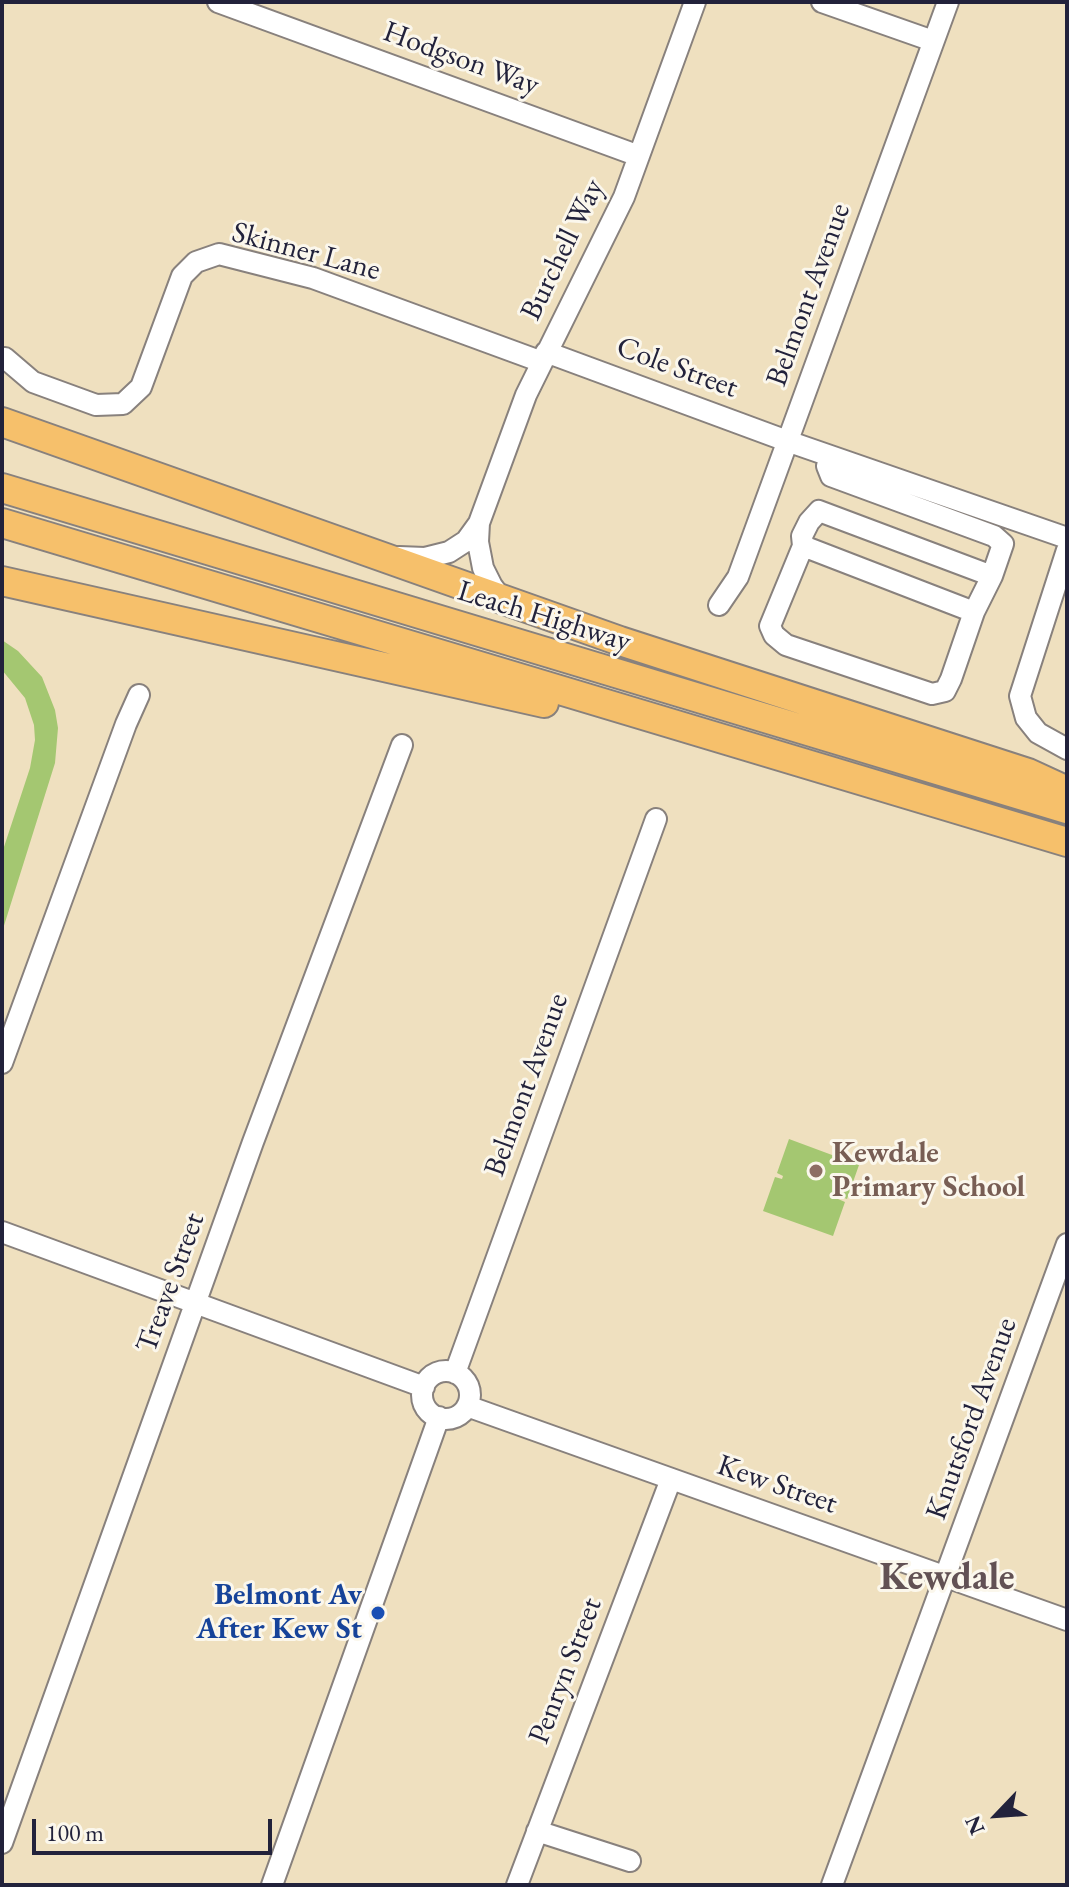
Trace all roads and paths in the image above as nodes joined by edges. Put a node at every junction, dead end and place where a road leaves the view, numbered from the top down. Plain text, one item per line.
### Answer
1 (218, 2) edge
2 (695, 2) edge
3 (822, 2) edge
4 (948, 2) edge
5 (933, 41) junction
6 (639, 156) junction
7 (544, 357) junction
8 (5, 358) dead end
9 (2, 422) edge
10 (787, 441) junction
11 (830, 466) junction
12 (2, 488) edge
13 (819, 511) junction
14 (2, 523) edge
15 (479, 523) junction
16 (1067, 538) edge
17 (803, 546) junction
18 (1067, 550) edge
19 (383, 556) junction
20 (992, 576) junction
21 (2, 581) edge
22 (501, 598) junction
23 (719, 605) dead end
24 (974, 612) junction
25 (139, 695) dead end
26 (402, 745) dead end
27 (1067, 749) edge
28 (767, 753) junction
29 (1067, 791) edge
30 (1067, 809) edge
31 (656, 819) dead end
32 (1067, 842) edge
33 (2, 1063) edge
34 (2, 1232) edge
35 (1067, 1244) edge
36 (196, 1304) junction
37 (455, 1373) junction
38 (424, 1387) junction
39 (467, 1406) junction
40 (439, 1417) junction
41 (671, 1479) junction
42 (945, 1576) junction
43 (1067, 1620) edge
44 (537, 1831) junction
45 (2, 1843) edge
46 (630, 1861) dead end
47 (272, 1885) edge
48 (517, 1885) edge
49 (832, 1885) edge

1 - 6 street, Hodgson Way
2 - 6 street, Burchell Way
3 - 5 street
4 - 5 street, Belmont Avenue
5 - 10 street, Belmont Avenue
6 - 7 street, Burchell Way
7 - 8 street, Skinner Lane
7 - 10 street, Cole Street
7 - 15 street, Burchell Way
9 - 19 highway
10 - 11 street, Cole Street
10 - 23 street, Belmont Avenue
11 - 13 street
11 - 16 street
11 - 20 street
12 - 30 highway, Leach Highway
13 - 17 street
13 - 20 street
14 - 28 highway
15 - 19 street, Burchell Way
15 - 22 street, Burchell Way
17 - 24 street
17 - 24 street
18 - 27 street
19 - 22 highway
20 - 24 street
21 - 28 highway
22 - 29 highway
25 - 33 street
26 - 36 street, Treave Street
28 - 32 highway
31 - 37 street, Belmont Avenue
34 - 36 street
35 - 42 street, Knutsford Avenue
36 - 38 street
36 - 45 street, Treave Street
37 - 38 street
37 - 39 street
38 - 40 street
39 - 40 street
39 - 41 street, Kew Street
40 - 47 street
41 - 42 street, Kew Street
41 - 44 street, Penryn Street
42 - 43 street, Kew Street
42 - 49 street, Knutsford Avenue
44 - 46 street
44 - 48 street, Penryn Street

